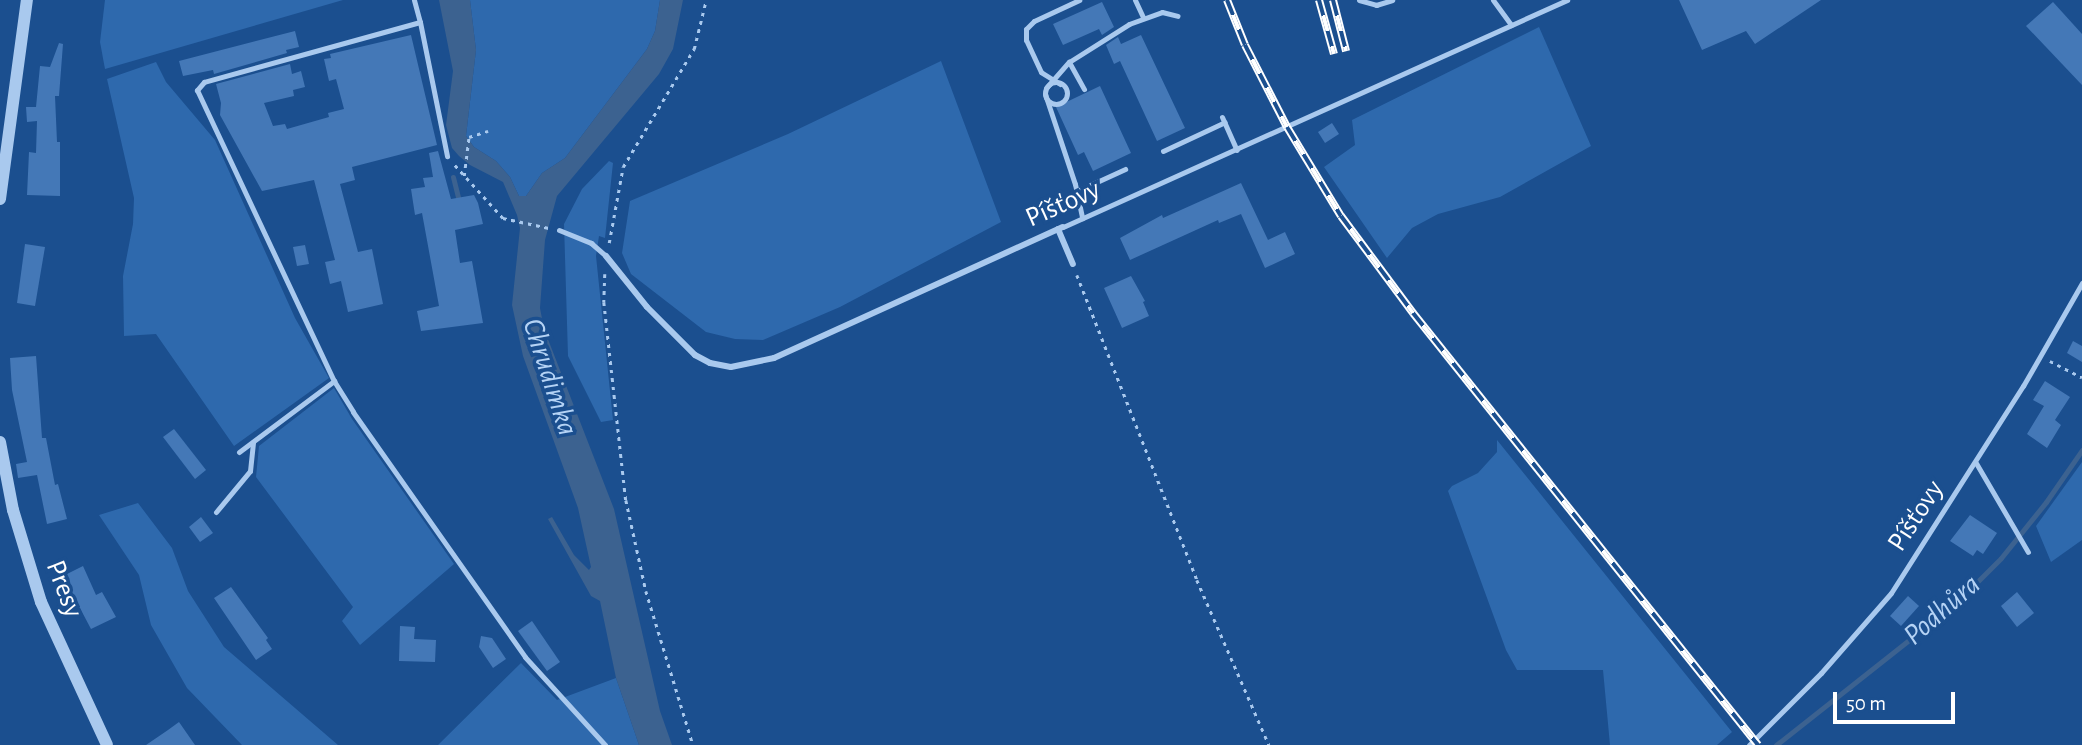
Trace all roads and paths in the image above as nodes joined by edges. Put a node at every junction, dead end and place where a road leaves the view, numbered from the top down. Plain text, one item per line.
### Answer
1 (27, 0) edge
2 (414, 0) edge
3 (706, 0) edge
4 (1079, 0) edge
5 (1135, 0) edge
6 (1359, 0) edge
7 (1392, 0) edge
8 (1493, 0) edge
9 (1567, 0) edge
10 (1178, 16) dead end
11 (1143, 18) junction
12 (420, 23) junction
13 (1511, 26) junction
14 (1069, 62) junction
15 (1052, 80) junction
16 (1060, 83) junction
17 (1084, 89) dead end
18 (1046, 91) junction
19 (488, 131) dead end
20 (1237, 150) junction
21 (1163, 151) dead end
22 (447, 156) joint
23 (1125, 169) dead end
24 (464, 176) junction
25 (1077, 191) junction
26 (0, 199) edge
27 (1082, 218) junction
28 (1060, 228) junction
29 (559, 230) joint
30 (606, 256) junction
31 (1073, 264) joint
32 (2082, 283) edge
33 (2041, 356) junction
34 (2082, 377) edge
35 (334, 381) junction
36 (0, 442) edge
37 (253, 442) junction
38 (239, 452) dead end
39 (1976, 463) junction
40 (216, 512) dead end
41 (2028, 552) dead end
42 (107, 745) edge
43 (605, 745) edge
44 (693, 745) edge
45 (1269, 745) edge
46 (1749, 745) edge

1 - 26 street
2 - 12 lane
3 - 30 path
4 - 15 lane
5 - 11 lane
6 - 7 lane
8 - 13 lane
9 - 13 lane, Píšťovy
10 - 11 lane
11 - 14 lane
12 - 22 lane
12 - 35 lane
13 - 20 lane, Píšťovy
14 - 15 lane
14 - 17 lane
15 - 16 lane
15 - 18 lane
16 - 18 lane
16 - 18 lane
18 - 25 lane
19 - 24 path
20 - 21 lane
20 - 27 lane, Píšťovy
22 - 24 path
23 - 25 lane
24 - 29 path
25 - 27 lane
27 - 28 lane, Píšťovy
28 - 30 street, Píšťovy
28 - 31 street
29 - 30 lane
30 - 44 path
31 - 45 path
32 - 33 lane, Píšťovy
33 - 34 path
33 - 39 lane, Píšťovy
35 - 37 lane
35 - 43 lane
36 - 42 street, Presy
37 - 38 lane
37 - 40 lane
39 - 41 lane
39 - 46 lane, Píšťovy

